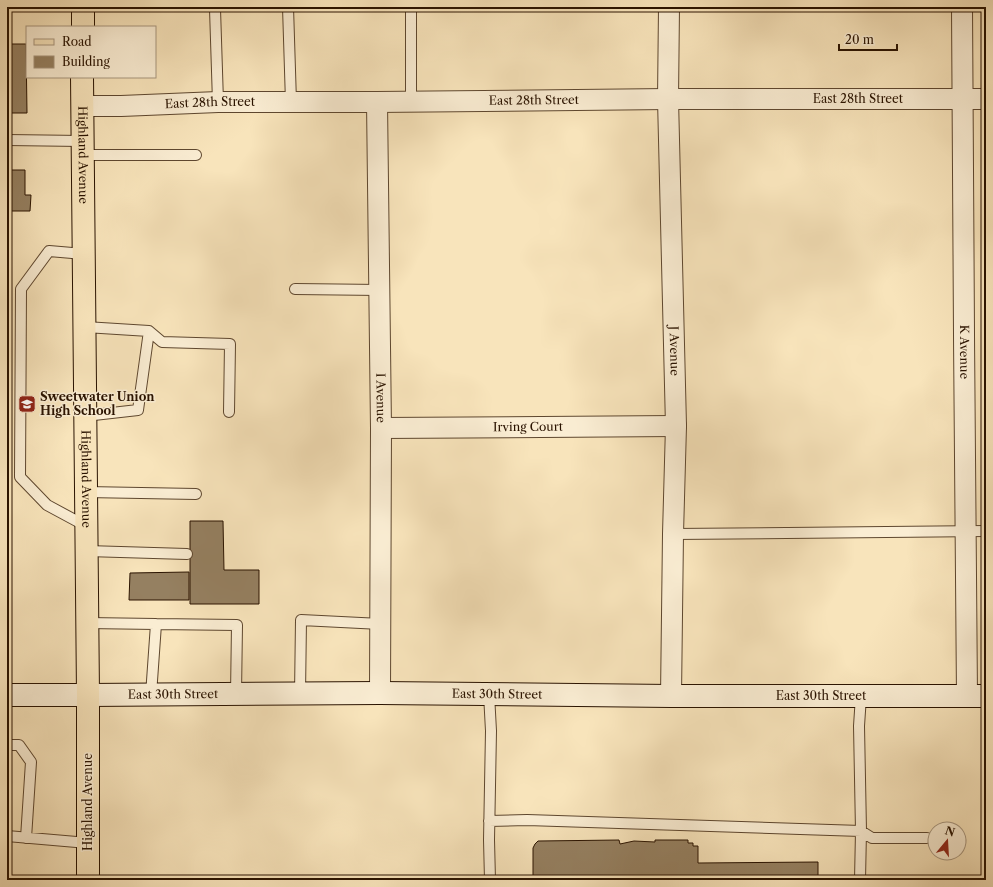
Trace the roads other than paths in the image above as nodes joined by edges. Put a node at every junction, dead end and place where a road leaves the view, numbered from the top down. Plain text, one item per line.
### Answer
1 (83, 7) edge
2 (288, 7) edge
3 (411, 7) edge
4 (669, 7) edge
5 (962, 7) edge
6 (215, 9) dead end
7 (83, 26) edge
8 (82, 78) edge
9 (986, 98) edge
10 (668, 99) junction
11 (962, 99) junction
12 (411, 101) junction
13 (218, 102) junction
14 (291, 102) junction
15 (377, 102) junction
16 (82, 106) junction
17 (7, 140) edge
18 (83, 148) junction
19 (196, 155) dead end
20 (84, 254) junction
21 (295, 289) dead end
22 (380, 290) junction
23 (85, 327) junction
24 (149, 331) junction
25 (229, 412) dead end
26 (85, 416) junction
27 (676, 426) junction
28 (381, 428) junction
29 (86, 492) junction
30 (196, 494) dead end
31 (86, 526) junction
32 (976, 531) edge
33 (673, 534) junction
34 (87, 550) junction
35 (187, 554) dead end
36 (88, 624) junction
37 (156, 624) junction
38 (381, 624) junction
39 (380, 693) junction
40 (236, 694) junction
41 (300, 694) junction
42 (488, 694) junction
43 (7, 695) edge
44 (88, 695) junction
45 (151, 695) junction
46 (671, 696) junction
47 (861, 696) junction
48 (977, 696) edge
49 (7, 745) edge
50 (490, 821) junction
51 (861, 830) junction
52 (7, 836) edge
53 (26, 838) junction
54 (927, 838) dead end
55 (88, 843) junction
56 (88, 880) edge
57 (490, 880) edge
58 (860, 880) edge

1 - 7 main road
2 - 14 lane
3 - 12 lane
4 - 10 street, J Avenue
5 - 11 street, K Avenue
6 - 13 lane
8 - 16 main road, Highland Avenue
9 - 11 street, East 28th Street
10 - 11 street, East 28th Street
10 - 12 street, East 28th Street
10 - 27 street, J Avenue
11 - 32 street, K Avenue
12 - 15 street, East 28th Street
13 - 14 street, East 28th Street
13 - 16 street, East 28th Street
14 - 15 street, East 28th Street
15 - 22 street, I Avenue
16 - 18 main road, Highland Avenue
17 - 18 lane
18 - 19 lane
18 - 20 main road, Highland Avenue
20 - 23 main road, Highland Avenue
20 - 31 lane
21 - 22 lane
22 - 28 street, I Avenue
23 - 24 lane
23 - 26 main road, Highland Avenue
24 - 25 lane
24 - 26 lane
26 - 29 main road, Highland Avenue
27 - 28 street, Irving Court
27 - 33 street, J Avenue
28 - 38 street, I Avenue
29 - 30 lane
29 - 31 main road, Highland Avenue
31 - 34 main road, Highland Avenue
32 - 33 lane
32 - 48 street, K Avenue
33 - 46 street, J Avenue
34 - 35 lane
34 - 36 main road, Highland Avenue
36 - 37 lane
36 - 44 main road, Highland Avenue
37 - 40 lane
37 - 45 lane
38 - 39 street, I Avenue
38 - 41 lane
39 - 41 main road, East 30th Street
39 - 42 main road, East 30th Street
40 - 41 main road, East 30th Street
40 - 45 main road, East 30th Street
42 - 46 main road, East 30th Street
42 - 50 lane
43 - 44 main road, East 30th Street
44 - 45 main road, East 30th Street
44 - 55 main road, Highland Avenue
46 - 47 main road, East 30th Street
47 - 48 main road, East 30th Street
47 - 51 lane
49 - 53 lane
50 - 51 lane
50 - 57 lane
51 - 54 lane
51 - 58 lane
52 - 53 lane
53 - 55 lane
55 - 56 main road, Highland Avenue

